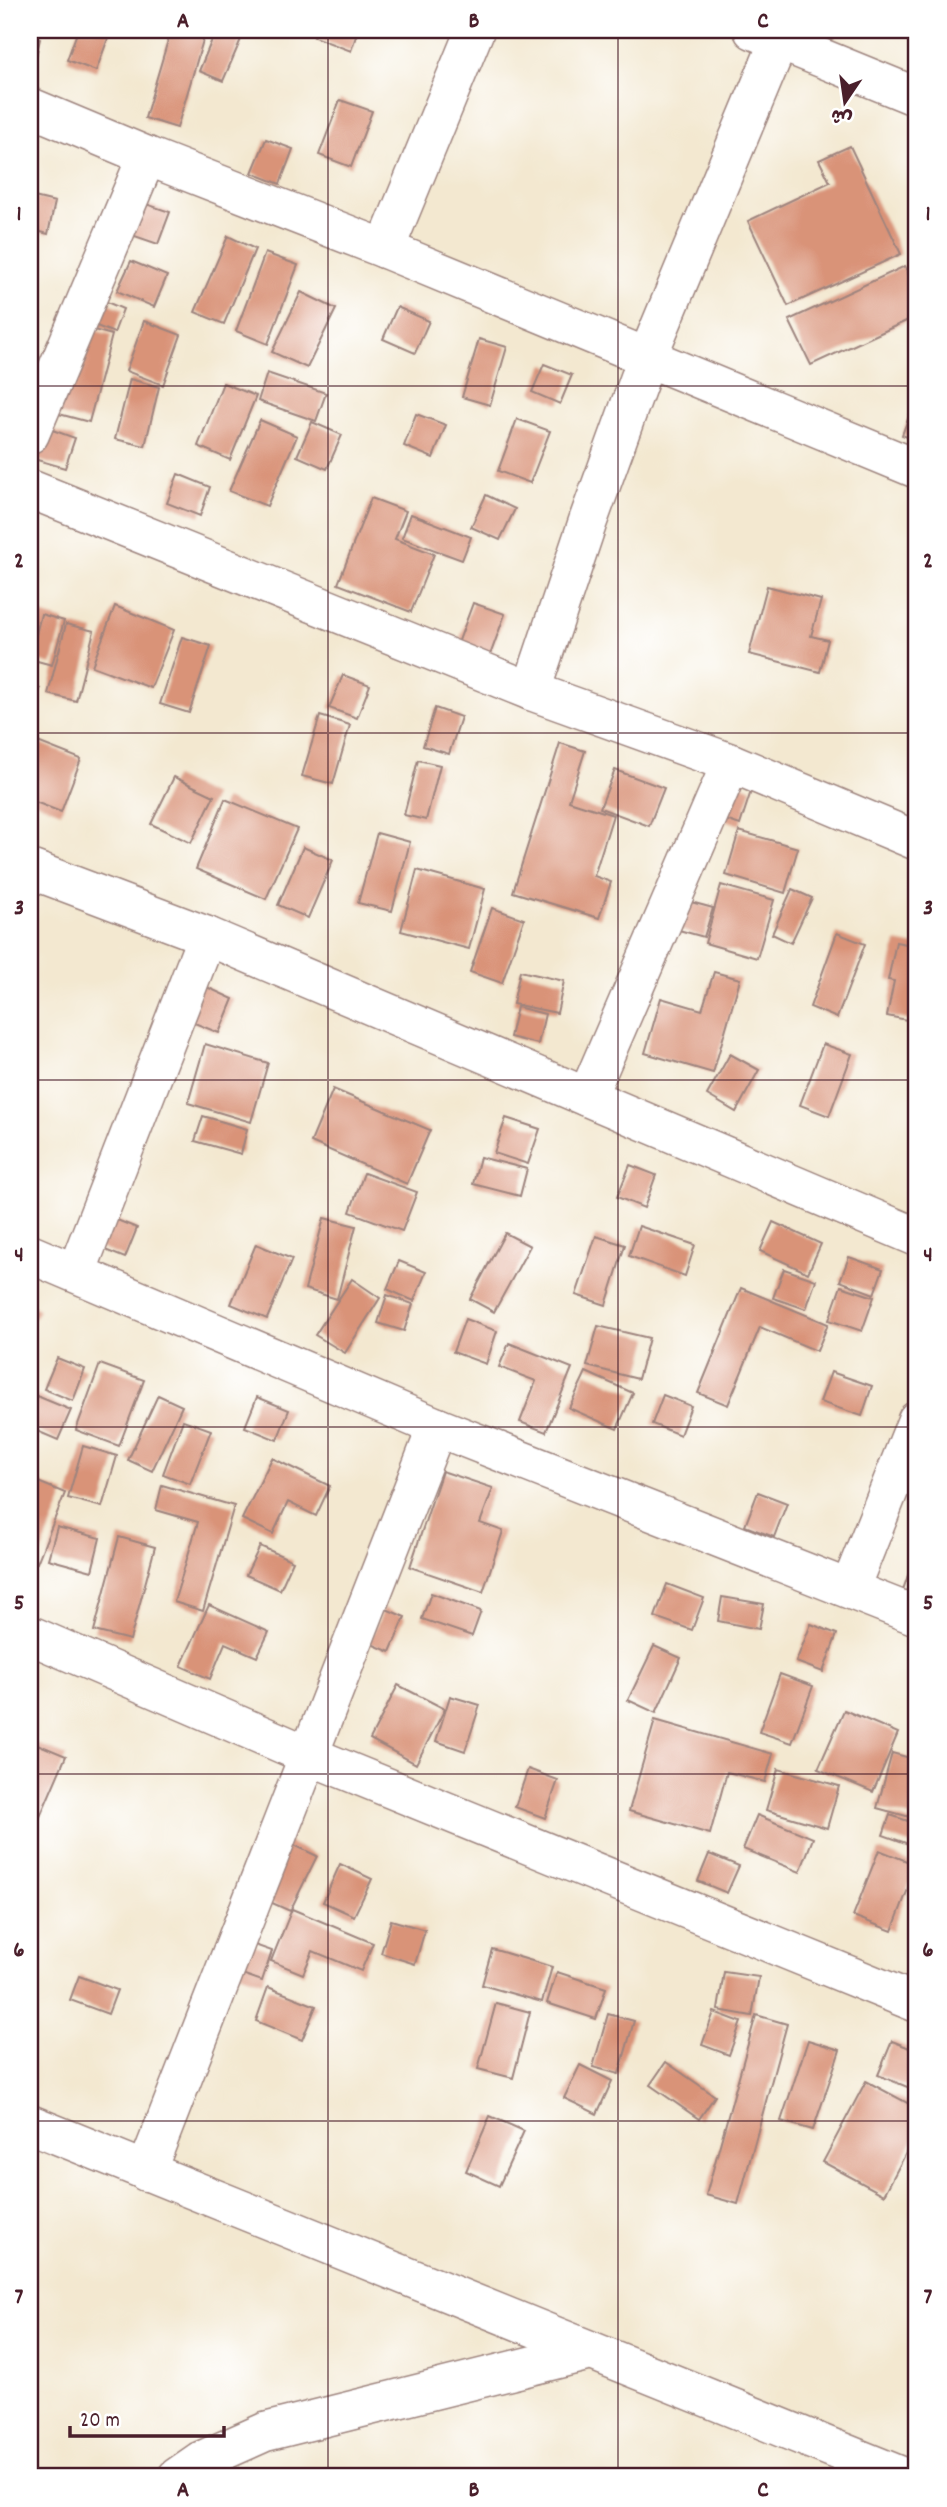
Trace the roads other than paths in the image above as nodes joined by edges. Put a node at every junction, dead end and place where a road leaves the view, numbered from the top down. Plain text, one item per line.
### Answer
1 (475, 30) edge
2 (766, 35) edge
3 (917, 97) edge
4 (30, 107) edge
5 (147, 156) junction
6 (385, 249) junction
7 (647, 358) junction
8 (30, 434) edge
9 (917, 469) edge
10 (30, 489) edge
11 (531, 691) junction
12 (731, 763) junction
13 (917, 841) edge
14 (30, 869) edge
15 (207, 936) junction
16 (587, 1097) junction
17 (917, 1237) edge
18 (30, 1254) edge
19 (76, 1273) junction
20 (917, 1420) edge
21 (437, 1427) junction
22 (850, 1588) junction
23 (917, 1616) edge
24 (30, 1635) edge
25 (308, 1755) junction
26 (917, 2003) edge
27 (30, 2124) edge
28 (146, 2172) junction
29 (590, 2351) junction
30 (177, 2477) edge
31 (904, 2477) edge

1 - 6 street
2 - 3 street
2 - 7 street
4 - 5 street
5 - 6 street
5 - 8 street
6 - 7 street
7 - 9 street
7 - 11 street
10 - 11 street
11 - 12 street
12 - 13 street
12 - 16 street
14 - 15 street
15 - 16 street
15 - 19 street
16 - 17 street
18 - 19 street
19 - 21 street
20 - 22 street
21 - 22 street
21 - 25 street
22 - 23 street
24 - 25 street
25 - 26 street
25 - 28 street
27 - 28 street
28 - 29 street
29 - 30 street
29 - 31 street

